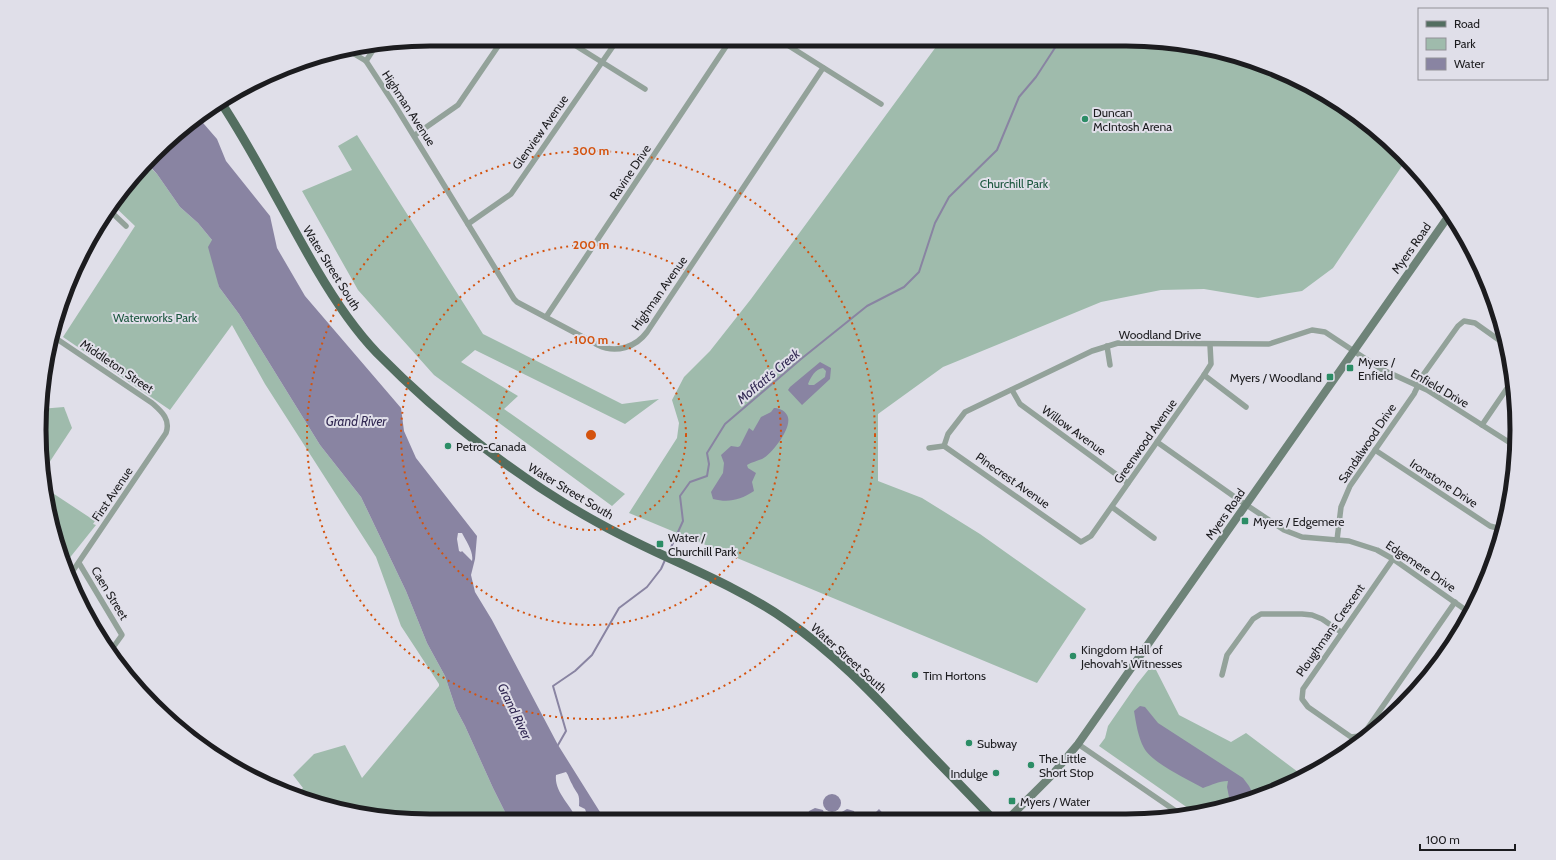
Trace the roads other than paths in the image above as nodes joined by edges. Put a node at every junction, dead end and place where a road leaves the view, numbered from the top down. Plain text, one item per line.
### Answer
1 (499, 46) edge
2 (577, 46) edge
3 (613, 46) edge
4 (726, 46) edge
5 (789, 46) edge
6 (374, 50) edge
7 (354, 53) edge
8 (366, 61) junction
9 (602, 62) junction
10 (823, 68) junction
11 (644, 89) dead end
12 (881, 104) dead end
13 (223, 107) edge
14 (415, 135) junction
15 (113, 214) edge
16 (1446, 219) edge
17 (468, 224) junction
18 (126, 226) dead end
19 (546, 317) junction
20 (57, 339) edge
21 (1499, 340) edge
22 (1210, 345) junction
23 (1107, 346) junction
24 (1353, 352) junction
25 (1110, 365) dead end
26 (1204, 375) junction
27 (1418, 385) junction
28 (1508, 387) edge
29 (1012, 390) junction
30 (1246, 407) dead end
31 (167, 421) joint
32 (1482, 425) junction
33 (1157, 442) junction
34 (1510, 442) edge
35 (944, 446) junction
36 (929, 448) dead end
37 (1375, 450) junction
38 (1128, 483) junction
39 (1246, 505) junction
40 (1112, 508) junction
41 (1497, 528) edge
42 (1154, 538) dead end
43 (1336, 540) junction
44 (1081, 542) joint
45 (1393, 559) junction
46 (79, 563) junction
47 (73, 571) edge
48 (1455, 602) junction
49 (1465, 610) edge
50 (1341, 632) junction
51 (114, 647) edge
52 (1222, 675) dead end
53 (1366, 730) edge
54 (1358, 736) edge
55 (1078, 744) junction
56 (1176, 811) edge
57 (988, 814) edge
58 (1013, 814) edge

1 - 14 street
2 - 9 street
3 - 9 street, Glenview Avenue
4 - 19 street, Ravine Drive
5 - 10 street
6 - 8 street
7 - 8 street, Highman Avenue
8 - 14 street, Highman Avenue
9 - 11 street
9 - 17 street, Glenview Avenue
10 - 12 street
10 - 19 street, Highman Avenue
13 - 57 main road, Water Street South
14 - 17 street, Highman Avenue
15 - 18 street
16 - 24 main road, Myers Road
17 - 19 street, Highman Avenue
20 - 31 street, Middleton Street
21 - 27 street, Sandalwood Drive
22 - 23 street, Woodland Drive
22 - 24 street, Woodland Drive
22 - 26 street, Greenwood Avenue
23 - 25 street
23 - 29 street, Woodland Drive
24 - 27 street, Enfield Drive
24 - 39 main road, Myers Road
26 - 30 street
26 - 33 street, Greenwood Avenue
27 - 32 street, Enfield Drive
27 - 37 street, Sandalwood Drive
28 - 32 street
29 - 35 street, Woodland Drive
29 - 38 street, Willow Avenue
31 - 46 street, First Avenue
32 - 34 street, Enfield Drive
33 - 38 street, Greenwood Avenue
33 - 39 street, Edgemere Drive
35 - 36 street
35 - 44 street, Pinecrest Avenue
37 - 41 street, Ironstone Drive
37 - 43 street, Sandalwood Drive
38 - 40 street, Greenwood Avenue
39 - 43 street, Edgemere Drive
39 - 55 main road, Myers Road
40 - 42 street
40 - 44 street, Greenwood Avenue
43 - 45 street, Edgemere Drive
45 - 48 street, Edgemere Drive
45 - 50 street, Ploughmans Crescent
46 - 47 street, First Avenue
46 - 51 street, Caen Street
48 - 49 street, Edgemere Drive
48 - 53 street, Ploughmans Crescent
50 - 52 street
50 - 54 street, Ploughmans Crescent
55 - 56 street
55 - 58 main road, Myers Road

